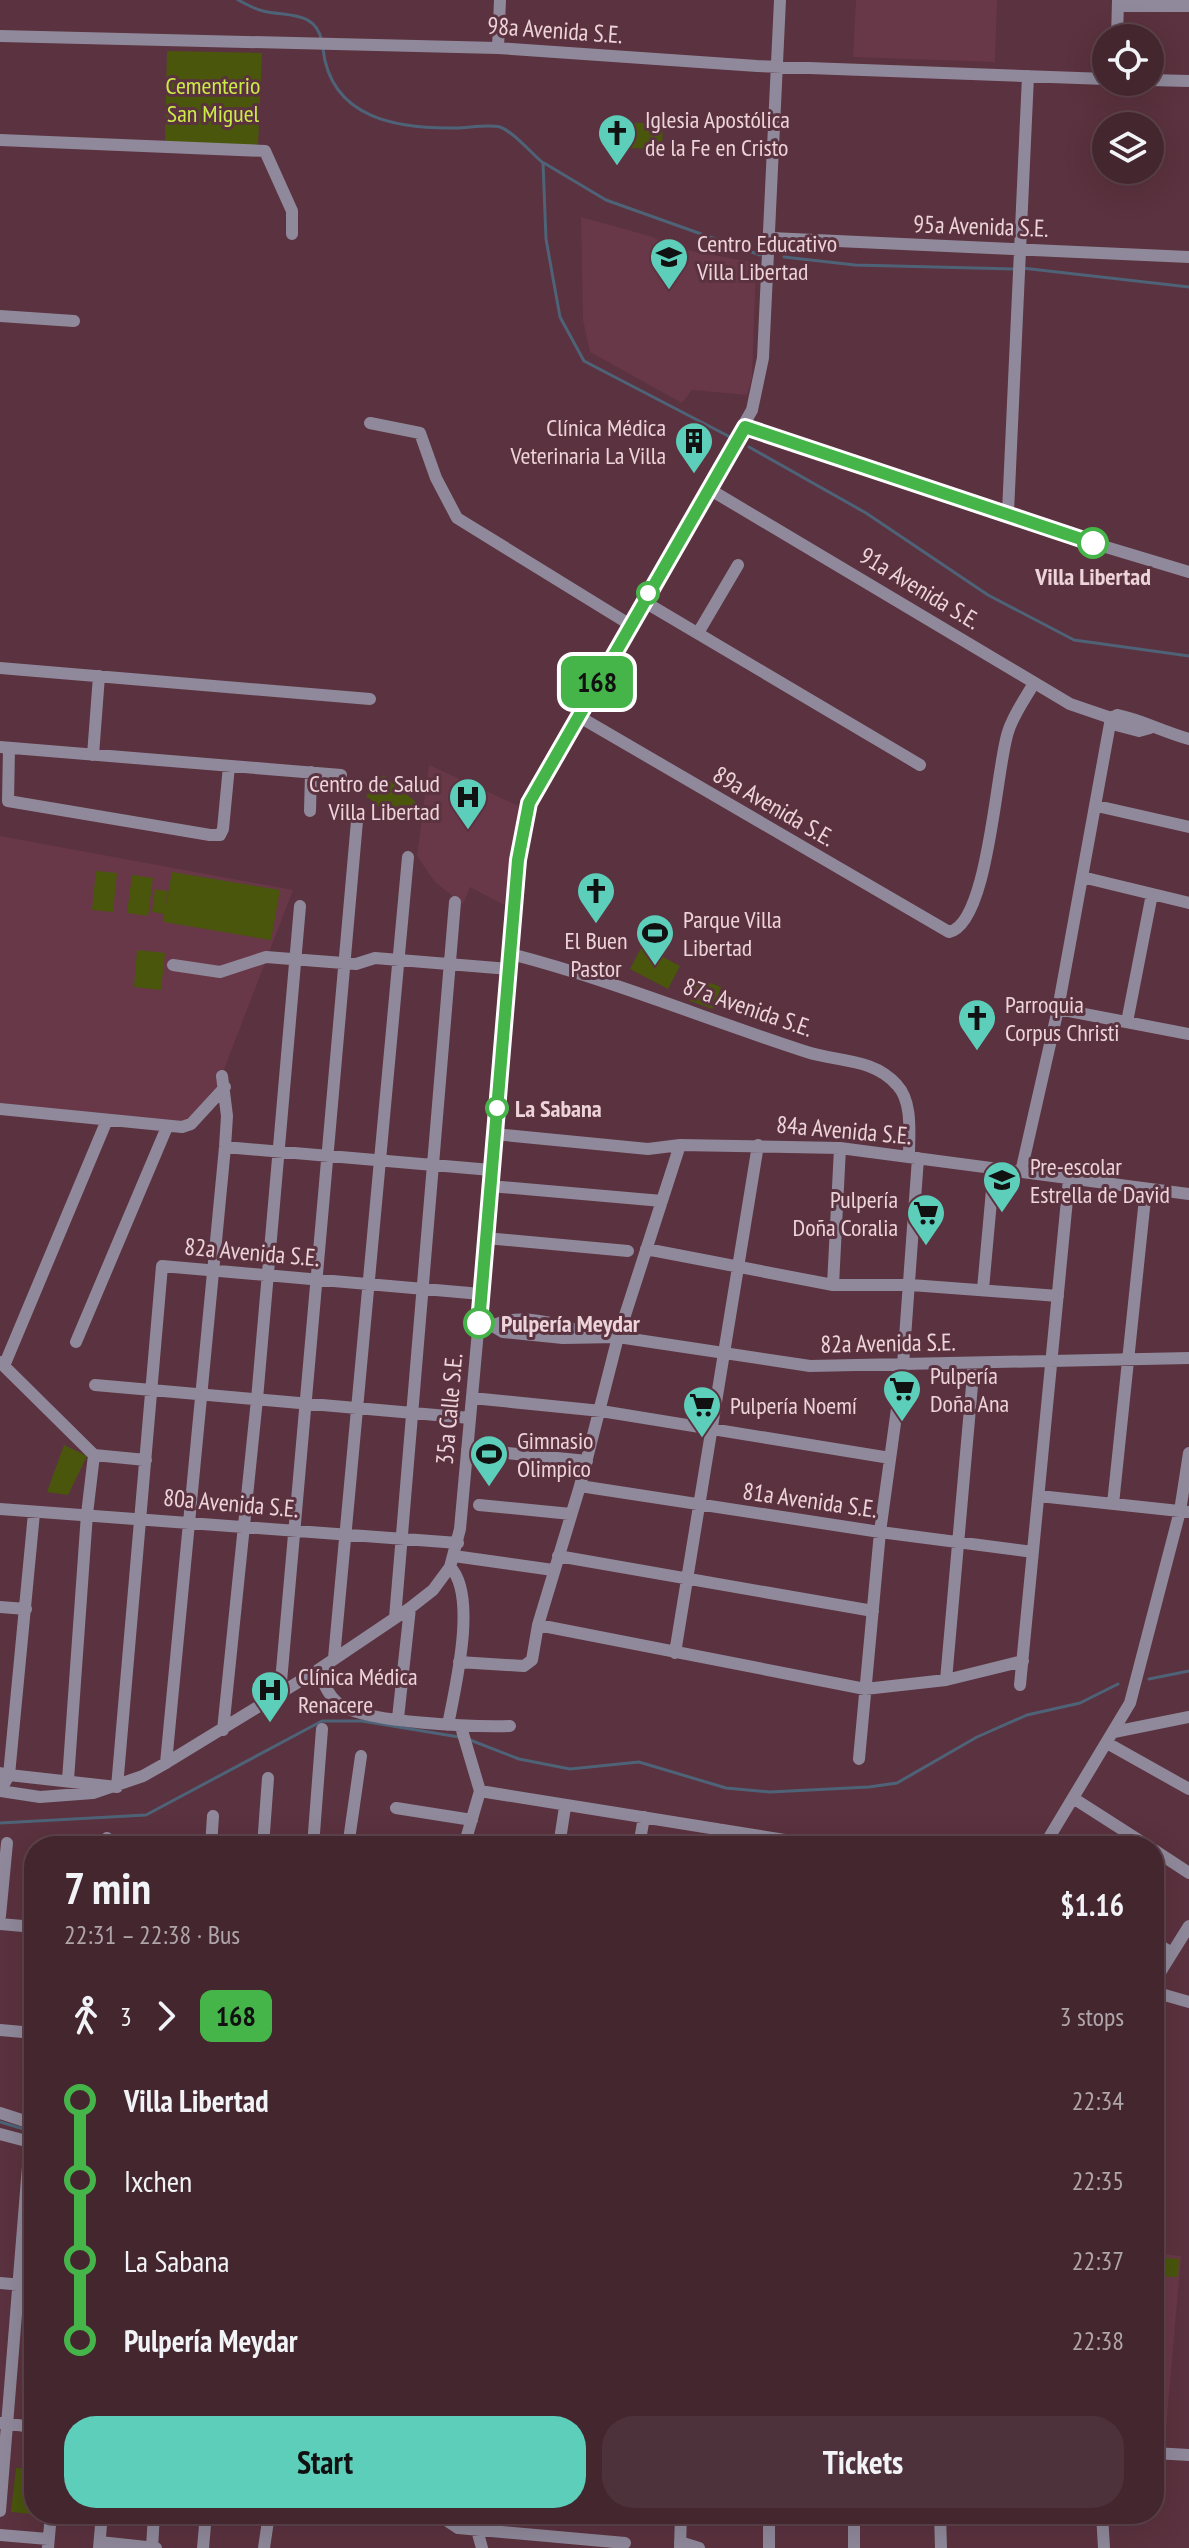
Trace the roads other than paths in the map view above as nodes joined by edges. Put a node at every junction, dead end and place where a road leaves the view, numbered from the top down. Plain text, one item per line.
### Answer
1 (500, 0) edge
2 (780, 0) edge
3 (1118, 3) edge
4 (1189, 6) edge
5 (1117, 24) edge
6 (0, 36) edge
7 (498, 48) junction
8 (776, 66) junction
9 (1028, 76) junction
10 (1092, 78) edge
11 (1164, 80) edge
12 (1189, 81) edge
13 (0, 140) edge
14 (292, 234) dead end
15 (771, 238) junction
16 (1018, 249) junction
17 (1189, 257) edge
18 (0, 316) edge
19 (74, 321) dead end
20 (370, 423) dead end
21 (745, 427) junction
22 (709, 489) junction
23 (1008, 512) junction
24 (738, 565) dead end
25 (1189, 572) edge
26 (643, 601) junction
27 (629, 624) junction
28 (698, 633) junction
29 (0, 668) edge
30 (99, 676) junction
31 (1034, 683) junction
32 (370, 699) dead end
33 (578, 716) junction
34 (1111, 718) junction
35 (1189, 739) edge
36 (4, 748) edge
37 (93, 755) junction
38 (920, 765) dead end
39 (229, 766) junction
40 (311, 772) junction
41 (341, 775) dead end
42 (1097, 806) junction
43 (310, 811) dead end
44 (357, 821) dead end
45 (1189, 827) edge
46 (408, 857) dead end
47 (1082, 877) junction
48 (1152, 894) junction
49 (455, 902) dead end
50 (1189, 903) edge
51 (300, 906) dead end
52 (511, 954) junction
53 (295, 960) junction
54 (398, 961) junction
55 (345, 964) junction
56 (173, 965) dead end
57 (449, 965) junction
58 (509, 969) junction
59 (1058, 1009) junction
60 (1127, 1022) junction
61 (1189, 1034) edge
62 (0, 1109) edge
63 (107, 1120) junction
64 (167, 1127) junction
65 (494, 1134) junction
66 (680, 1145) junction
67 (758, 1145) junction
68 (225, 1147) junction
69 (840, 1148) junction
70 (279, 1151) junction
71 (328, 1156) junction
72 (914, 1157) junction
73 (379, 1160) junction
74 (432, 1165) junction
75 (994, 1168) junction
76 (491, 1170) junction
77 (1021, 1172) junction
78 (1069, 1179) junction
79 (490, 1186) junction
80 (1146, 1189) junction
81 (1189, 1194) edge
82 (662, 1201) junction
83 (486, 1238) junction
84 (646, 1249) junction
85 (628, 1251) dead end
86 (738, 1268) junction
87 (215, 1271) junction
88 (268, 1275) junction
89 (317, 1280) junction
90 (368, 1284) junction
91 (833, 1285) junction
92 (911, 1285) junction
93 (421, 1289) junction
94 (983, 1289) junction
95 (481, 1294) junction
96 (1058, 1296) junction
97 (479, 1325) junction
98 (618, 1337) junction
99 (76, 1342) dead end
100 (724, 1353) junction
101 (1189, 1358) edge
102 (1126, 1359) junction
103 (1052, 1361) junction
104 (974, 1363) junction
105 (2, 1364) edge
106 (903, 1365) junction
107 (95, 1385) dead end
108 (152, 1390) junction
109 (204, 1395) junction
110 (472, 1398) junction
111 (257, 1399) junction
112 (306, 1404) junction
113 (357, 1408) junction
114 (601, 1411) junction
115 (411, 1413) junction
116 (470, 1418) junction
117 (711, 1429) junction
118 (467, 1449) junction
119 (1189, 1453) edge
120 (94, 1455) junction
121 (890, 1458) junction
122 (146, 1460) junction
123 (587, 1461) junction
124 (580, 1486) junction
125 (1039, 1496) junction
126 (1113, 1504) junction
127 (479, 1505) dead end
128 (699, 1505) junction
129 (0, 1509) edge
130 (1184, 1512) edge
131 (34, 1513) junction
132 (87, 1514) junction
133 (571, 1514) junction
134 (139, 1517) junction
135 (190, 1522) junction
136 (242, 1527) junction
137 (295, 1531) junction
138 (880, 1532) junction
139 (346, 1535) junction
140 (400, 1540) junction
141 (957, 1542) junction
142 (1033, 1552) junction
143 (454, 1556) junction
144 (558, 1556) junction
145 (553, 1570) junction
146 (687, 1578) junction
147 (0, 1607) edge
148 (410, 1608) junction
149 (26, 1609) junction
150 (873, 1611) junction
151 (395, 1618) junction
152 (538, 1625) junction
153 (675, 1653) junction
154 (334, 1658) junction
155 (1023, 1661) junction
156 (459, 1662) junction
157 (318, 1670) junction
158 (946, 1680) junction
159 (1020, 1685) dead end
160 (865, 1689) junction
161 (280, 1693) junction
162 (1189, 1717) edge
163 (398, 1718) junction
164 (454, 1726) junction
165 (510, 1726) dead end
166 (322, 1729) dead end
167 (223, 1730) junction
168 (1110, 1738) junction
169 (361, 1756) dead end
170 (859, 1759) dead end
171 (166, 1763) junction
172 (5, 1774) edge
173 (268, 1778) dead end
174 (68, 1780) junction
175 (117, 1787) junction
176 (1189, 1789) edge
177 (0, 1791) edge
178 (480, 1791) junction
179 (1073, 1798) junction
180 (565, 1807) junction
181 (396, 1808) dead end
182 (213, 1816) dead end
183 (644, 1817) junction
184 (472, 1820) junction
185 (717, 1829) junction
186 (212, 1836) edge
187 (264, 1836) edge
188 (314, 1836) edge
189 (350, 1836) edge
190 (467, 1836) edge
191 (561, 1836) edge
192 (641, 1836) edge
193 (716, 1836) edge
194 (752, 1836) edge
195 (1050, 1836) edge
196 (1132, 1836) edge
197 (7, 1843) dead end
198 (1164, 1857) edge
199 (1189, 1873) edge
200 (0, 1916) edge
201 (0, 1924) edge
202 (24, 1926) edge
203 (1189, 1926) edge
204 (1164, 1948) edge
205 (1172, 1953) junction
206 (1164, 1966) edge
207 (1164, 1995) edge
208 (1189, 2002) edge
209 (0, 2030) edge
210 (24, 2032) edge
211 (0, 2113) edge
212 (24, 2120) edge
213 (0, 2134) edge
214 (24, 2141) edge
215 (24, 2230) edge
216 (0, 2283) edge
217 (19, 2285) junction
218 (24, 2285) edge
219 (5, 2423) edge
220 (1164, 2454) edge
221 (1189, 2455) edge
222 (0, 2511) edge
223 (50, 2524) edge
224 (101, 2524) edge
225 (154, 2524) edge
226 (205, 2524) edge
227 (268, 2524) edge
228 (452, 2524) edge
229 (626, 2524) edge
230 (681, 2524) edge
231 (769, 2524) edge
232 (854, 2524) edge
233 (940, 2524) edge
234 (1103, 2524) edge
235 (477, 2530) junction
236 (0, 2535) edge
237 (570, 2543) edge
238 (48, 2544) edge
239 (99, 2545) edge
240 (680, 2545) edge
241 (625, 2546) edge
242 (153, 2548) edge
243 (203, 2548) edge
244 (264, 2548) edge
245 (482, 2548) edge
246 (699, 2548) edge
247 (769, 2548) edge
248 (854, 2548) edge
249 (941, 2548) edge
250 (1104, 2548) edge

1 - 7 street
2 - 8 street, 35a Calle S.E.
3 - 4 street
3 - 5 street
6 - 7 street, 98a Avenida S.E.
7 - 8 street, 98a Avenida S.E.
8 - 9 street, 98a Avenida S.E.
8 - 15 street, 35a Calle S.E.
9 - 10 street, 98a Avenida S.E.
9 - 16 street
11 - 12 street
13 - 14 street
15 - 16 street, 95a Avenida S.E.
15 - 21 street, 35a Calle S.E.
16 - 17 street, 95a Avenida S.E.
16 - 23 street
18 - 19 street
20 - 27 street
21 - 22 street, 35a Calle S.E.
21 - 23 street
22 - 26 street, 35a Calle S.E.
22 - 31 street, 91a Avenida S.E.
23 - 25 street
24 - 28 street
26 - 27 street, 35a Calle S.E.
26 - 28 street
27 - 33 street, 35a Calle S.E.
28 - 38 street
29 - 30 street
30 - 32 street
30 - 37 street
31 - 33 street, 89a Avenida S.E.
31 - 34 street, 91a Avenida S.E.
33 - 52 street, 35a Calle S.E.
34 - 35 street, 91a Avenida S.E.
34 - 42 street
36 - 37 street
36 - 39 street
37 - 39 street
39 - 40 street
40 - 41 street
40 - 43 street
42 - 45 street
42 - 47 street
44 - 55 street
46 - 54 street
47 - 48 street
47 - 59 street
48 - 50 street
48 - 60 street
49 - 57 street
51 - 53 street
52 - 58 street, 35a Calle S.E.
52 - 72 street, 87a Avenida S.E.
53 - 55 street
53 - 56 street
53 - 70 street
54 - 55 street
54 - 57 street
54 - 73 street
55 - 71 street
57 - 58 street
57 - 74 street
58 - 65 street, 35a Calle S.E.
59 - 60 street
59 - 77 street
60 - 61 street
62 - 63 street
63 - 64 street
63 - 105 street
64 - 68 street
64 - 99 street
65 - 66 street, 84a Avenida S.E.
65 - 76 street, 35a Calle S.E.
66 - 67 street, 84a Avenida S.E.
66 - 82 street
67 - 69 street, 84a Avenida S.E.
67 - 86 street
68 - 70 street
68 - 87 street
69 - 72 street, 84a Avenida S.E.
69 - 91 street
70 - 71 street
70 - 88 street
71 - 73 street
71 - 89 street
72 - 75 street, 84a Avenida S.E.
72 - 92 street, 87a Avenida S.E.
73 - 74 street
73 - 90 street
74 - 76 street
74 - 93 street
75 - 77 street, 84a Avenida S.E.
75 - 94 street
76 - 79 street, 35a Calle S.E.
77 - 78 street, 84a Avenida S.E.
78 - 80 street, 84a Avenida S.E.
78 - 96 street
79 - 82 street
79 - 83 street, 35a Calle S.E.
80 - 81 street, 84a Avenida S.E.
80 - 102 street
82 - 84 street
83 - 85 street
83 - 95 street, 35a Calle S.E.
84 - 86 street
84 - 98 street
86 - 91 street
86 - 100 street
87 - 88 street, 82a Avenida S.E.
87 - 108 street, 82a Avenida S.E.
87 - 109 street
88 - 89 street, 82a Avenida S.E.
88 - 111 street
89 - 90 street, 82a Avenida S.E.
89 - 112 street
90 - 93 street, 82a Avenida S.E.
90 - 113 street
91 - 92 street
92 - 94 street
92 - 106 street, 87a Avenida S.E.
93 - 95 street, 82a Avenida S.E.
93 - 115 street
94 - 96 street
95 - 97 street, 35a Calle S.E.
96 - 103 street
97 - 98 street, 82a Avenida S.E.
97 - 110 street, 35a Calle S.E.
98 - 100 street, 82a Avenida S.E.
98 - 114 street
100 - 106 street, 82a Avenida S.E.
100 - 117 street
101 - 102 street, 82a Avenida S.E.
102 - 103 street, 82a Avenida S.E.
102 - 126 street
103 - 104 street, 82a Avenida S.E.
103 - 125 street
104 - 106 street, 82a Avenida S.E.
104 - 141 street
105 - 120 street
106 - 121 street, 87a Avenida S.E.
107 - 108 street
108 - 109 street
108 - 122 street
109 - 111 street
109 - 135 street
110 - 114 street
110 - 116 street, 35a Calle S.E.
111 - 112 street
111 - 136 street
112 - 113 street
112 - 137 street
113 - 115 street
113 - 139 street
114 - 117 street
114 - 123 street
115 - 116 street
115 - 140 street
116 - 118 street, 35a Calle S.E.
117 - 121 street
117 - 128 street
118 - 123 street
118 - 143 street, 35a Calle S.E.
119 - 130 street
120 - 122 street
120 - 132 street
121 - 138 street, 87a Avenida S.E.
122 - 134 street
123 - 124 street
124 - 128 street, 81a Avenida S.E.
124 - 133 street
125 - 126 street
125 - 142 street
126 - 130 street
127 - 133 street
128 - 138 street, 81a Avenida S.E.
128 - 146 street
129 - 131 street, 80a Avenida S.E.
130 - 168 street
131 - 132 street, 80a Avenida S.E.
131 - 149 street
132 - 134 street, 80a Avenida S.E.
132 - 174 street
133 - 144 street
134 - 135 street, 80a Avenida S.E.
134 - 175 street
135 - 136 street, 80a Avenida S.E.
135 - 171 street
136 - 137 street, 80a Avenida S.E.
136 - 167 street
137 - 139 street, 80a Avenida S.E.
137 - 161 street
138 - 141 street, 81a Avenida S.E.
138 - 150 street, 87a Avenida S.E.
139 - 140 street, 80a Avenida S.E.
139 - 154 street
140 - 143 street, 80a Avenida S.E.
140 - 151 street
141 - 142 street, 81a Avenida S.E.
141 - 158 street
142 - 155 street
143 - 145 street, 80a Avenida S.E.
143 - 148 street
143 - 156 street
144 - 145 street
144 - 146 street
145 - 152 street
146 - 150 street
146 - 153 street
147 - 149 street
148 - 151 street
148 - 163 street
149 - 172 street
150 - 160 street, 87a Avenida S.E.
151 - 154 street
152 - 153 street
152 - 156 street
153 - 160 street
154 - 157 street
155 - 158 street
155 - 159 street
156 - 164 street
157 - 161 street
157 - 163 street
158 - 160 street
160 - 170 street, 87a Avenida S.E.
161 - 167 street
162 - 168 street
163 - 164 street
164 - 165 street
164 - 178 street
166 - 188 street
167 - 171 street
168 - 176 street
168 - 179 street
169 - 189 street
171 - 175 street
172 - 174 street
172 - 177 street
173 - 187 street
174 - 175 street
175 - 177 street
178 - 180 street
178 - 184 street
179 - 195 street
179 - 196 street
180 - 183 street
180 - 191 street
181 - 184 street
182 - 186 street
183 - 185 street
183 - 192 street
184 - 190 street
185 - 193 street
185 - 194 street
197 - 200 street
198 - 199 street
201 - 202 street
203 - 205 street
204 - 205 street
205 - 206 street
207 - 208 street
209 - 210 street
211 - 212 street
213 - 214 street
215 - 217 street
216 - 217 street
217 - 218 street
217 - 219 street
219 - 222 street
220 - 221 street
223 - 238 street
224 - 239 street
225 - 242 street
226 - 243 street
227 - 244 street
228 - 235 street
229 - 241 street
230 - 240 street
231 - 247 street
232 - 248 street
233 - 249 street
234 - 250 street
235 - 237 street
235 - 245 street
236 - 238 street
237 - 241 street
239 - 242 street
240 - 246 street

